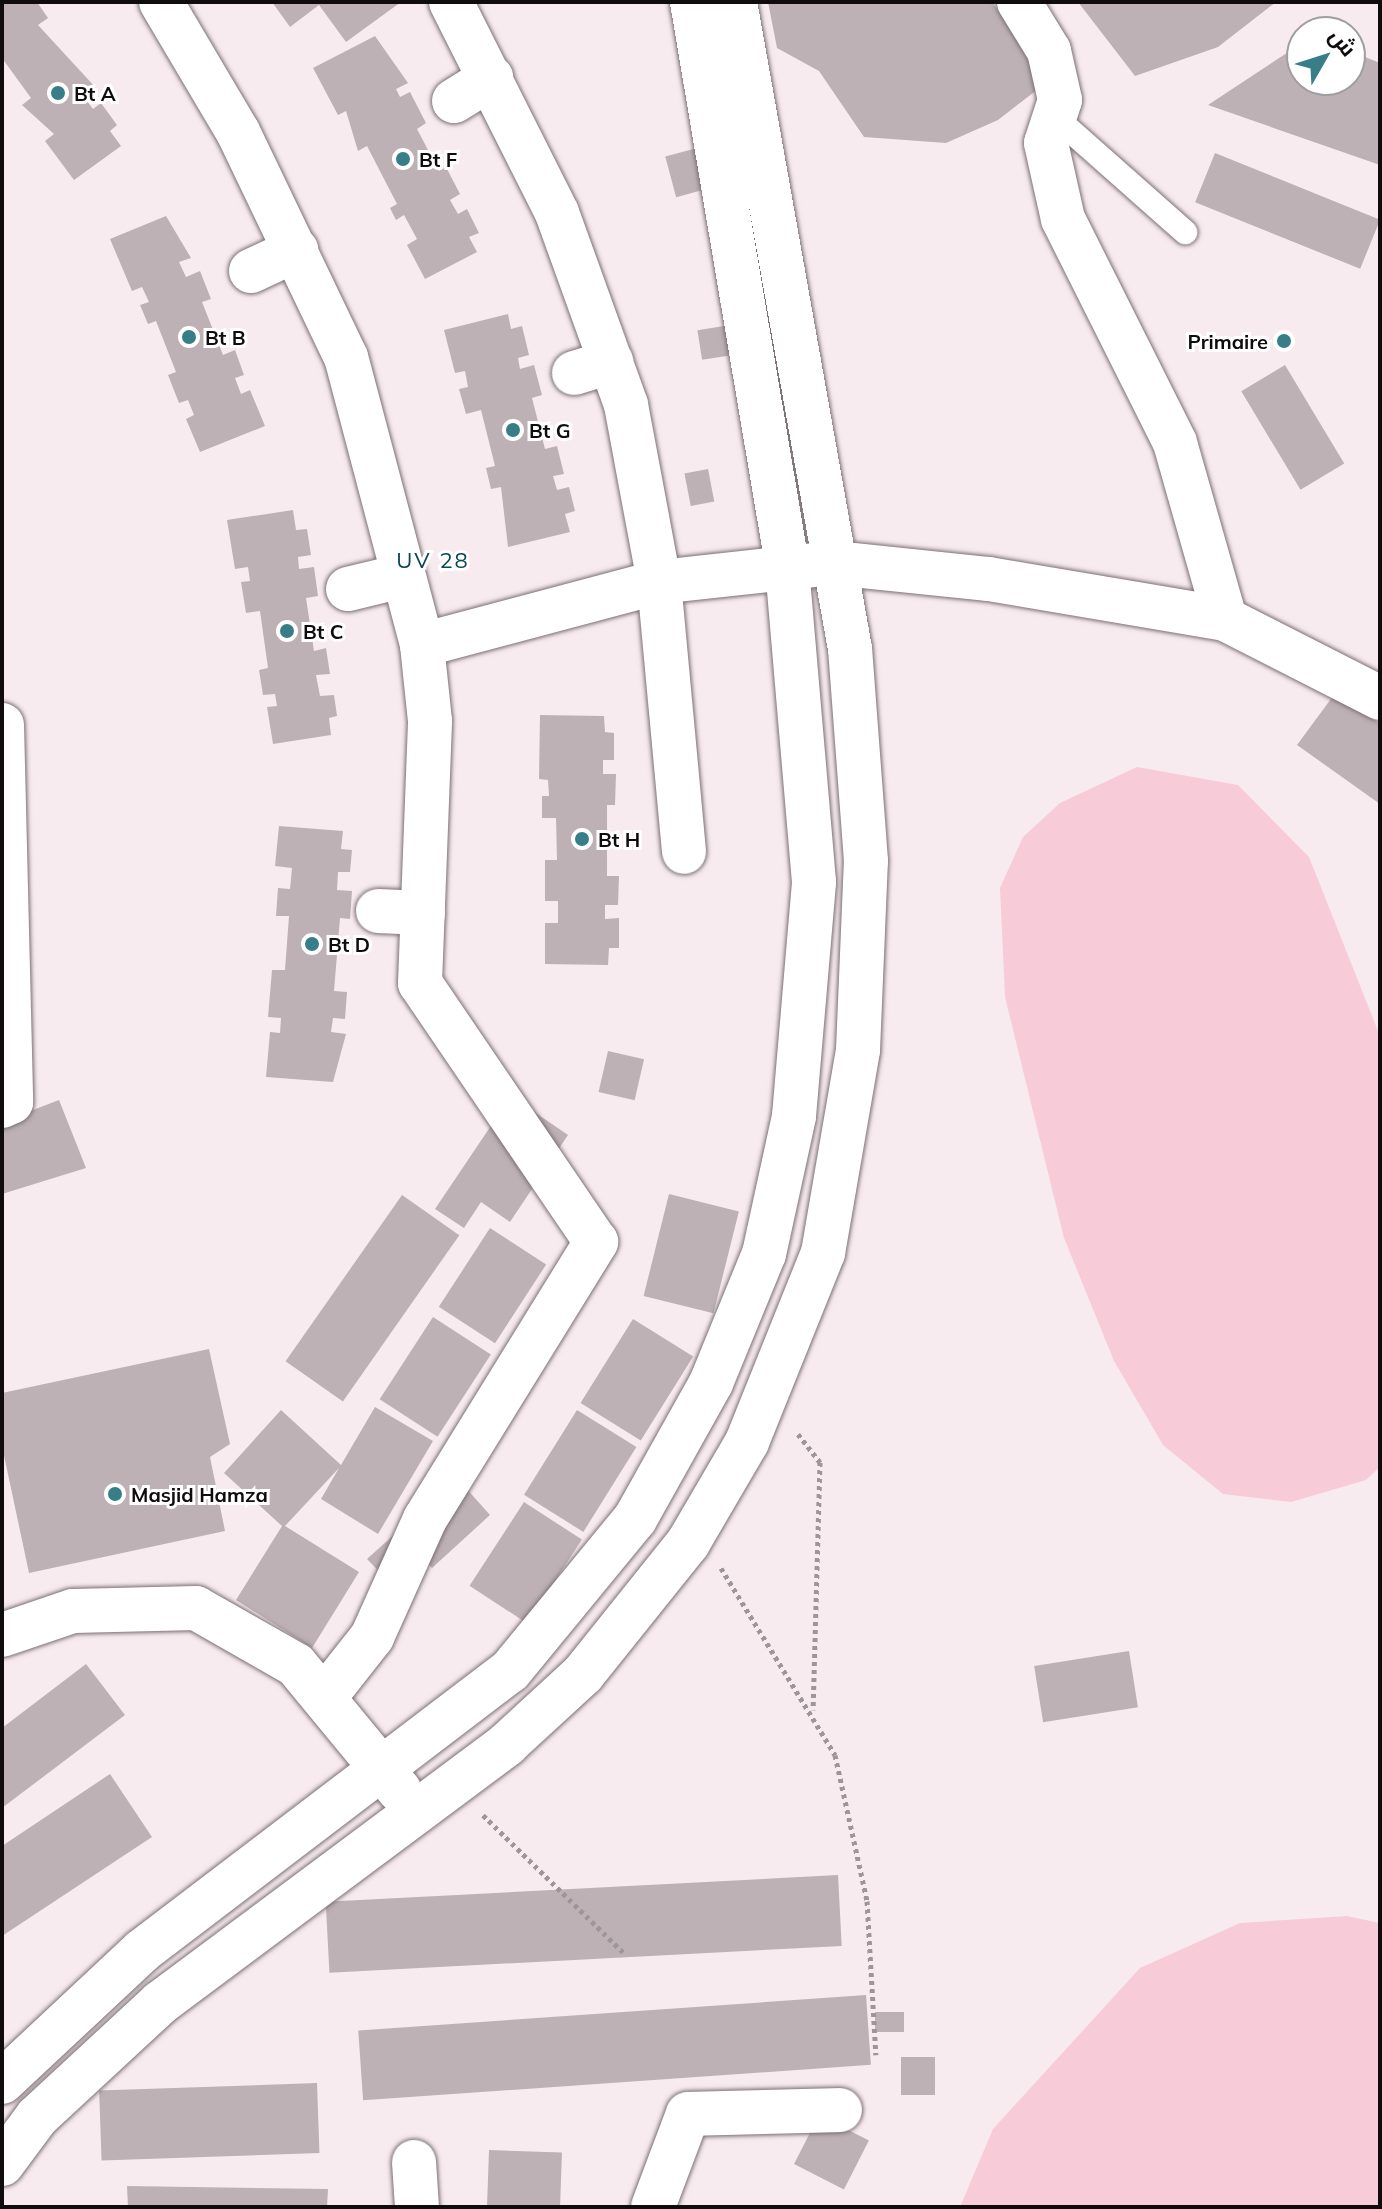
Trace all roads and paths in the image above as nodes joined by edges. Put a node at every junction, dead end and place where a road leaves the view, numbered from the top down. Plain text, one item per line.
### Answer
1 (161, 2) edge
2 (451, 2) edge
3 (692, 2) edge
4 (735, 2) edge
5 (1019, 2) edge
6 (491, 78) junction
7 (454, 101) dead end
8 (1055, 117) junction
9 (1185, 232) dead end
10 (296, 250) junction
11 (251, 271) dead end
12 (834, 563) junction
13 (787, 564) junction
14 (402, 576) junction
15 (659, 582) junction
16 (348, 589) dead end
17 (1225, 619) junction
18 (422, 645) junction
19 (1380, 698) edge
20 (2, 725) edge
21 (684, 852) dead end
22 (378, 911) dead end
23 (423, 913) junction
24 (2, 1106) edge
25 (798, 1434) dead end
26 (720, 1567) dead end
27 (2, 1635) edge
28 (327, 1694) junction
29 (813, 1711) junction
30 (384, 1770) junction
31 (415, 1811) junction
32 (479, 1811) dead end
33 (626, 1955) dead end
34 (876, 2055) dead end
35 (2, 2082) edge
36 (840, 2110) dead end
37 (414, 2162) dead end
38 (2, 2164) edge
39 (417, 2207) edge
40 (653, 2207) edge

1 - 10 street
2 - 6 street
3 - 13 street
4 - 12 street
5 - 8 street
6 - 7 street
6 - 15 street
8 - 9 lane
8 - 17 street
10 - 11 street
10 - 14 street
12 - 13 street
12 - 17 street
12 - 31 street
13 - 15 street
13 - 30 street
14 - 16 street
14 - 18 street
15 - 18 street
15 - 21 street
17 - 19 street
18 - 23 street
20 - 24 street
22 - 23 street
23 - 28 street
25 - 29 path
26 - 29 path
27 - 28 street
28 - 30 street
29 - 34 path
30 - 31 street
30 - 35 street
31 - 38 street
32 - 33 path
36 - 40 street
37 - 39 street

